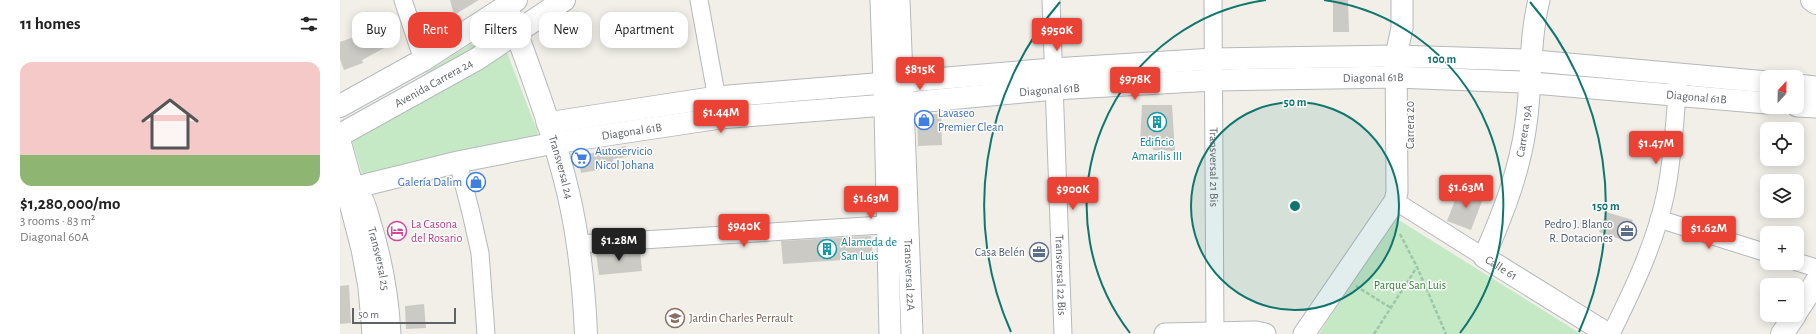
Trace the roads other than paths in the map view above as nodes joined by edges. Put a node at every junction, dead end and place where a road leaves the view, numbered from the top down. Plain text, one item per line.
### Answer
1 (403, 0) edge
2 (564, 0) edge
3 (699, 0) edge
4 (881, 0) edge
5 (899, 0) edge
6 (1051, 0) edge
7 (1212, 0) edge
8 (1402, 0) edge
9 (1539, 0) edge
10 (1812, 0) edge
11 (509, 2) edge
12 (1816, 3) edge
13 (511, 12) edge
14 (531, 23) edge
15 (494, 48) edge
16 (521, 48) edge
17 (1403, 57) junction
18 (1214, 59) junction
19 (423, 60) junction
20 (1531, 61) junction
21 (1053, 69) junction
22 (1679, 74) junction
23 (1403, 78) junction
24 (1214, 80) junction
25 (1760, 81) edge
26 (893, 82) junction
27 (1530, 83) junction
28 (1804, 86) edge
29 (1816, 87) edge
30 (1054, 89) junction
31 (1677, 95) junction
32 (717, 97) junction
33 (1760, 102) edge
34 (894, 104) junction
35 (340, 106) edge
36 (1804, 106) edge
37 (1816, 107) edge
38 (720, 118) junction
39 (551, 133) junction
40 (340, 135) edge
41 (340, 141) edge
42 (458, 162) junction
43 (346, 189) edge
44 (1394, 206) junction
45 (1659, 219) junction
46 (898, 224) junction
47 (578, 244) junction
48 (1760, 251) edge
49 (1484, 256) junction
50 (1804, 264) edge
51 (1816, 268) edge
52 (1816, 282) edge
53 (1804, 300) edge
54 (1790, 322) edge
55 (1215, 333) edge
56 (373, 334) edge
57 (390, 334) edge
58 (486, 334) edge
59 (586, 334) edge
60 (890, 334) edge
61 (912, 334) edge
62 (1063, 334) edge
63 (1165, 334) edge
64 (1265, 334) edge
65 (1304, 334) edge
66 (1608, 334) edge
67 (1611, 334) edge
68 (1782, 334) edge

1 - 19 street
2 - 14 main road, Avenida Carrera 24
3 - 32 street
4 - 26 street, Transversal 22A
5 - 26 street, Transversal 22A
6 - 21 street, Transversal 22 Bis
7 - 18 street, Transversal 21 Bis
8 - 17 street, Carrera 20
9 - 20 street, Carrera 19A
10 - 12 main road
11 - 13 main road, Transversal 24
11 - 19 main road, Avenida Carrera 24
15 - 40 main road, Avenida Carrera 24
16 - 39 main road, Transversal 24
17 - 18 street, Diagonal 61B
17 - 20 street, Diagonal 61B
17 - 23 street, Carrera 20
18 - 21 street, Diagonal 61B
18 - 24 street, Transversal 21 Bis
19 - 35 main road, Avenida Carrera 24
20 - 22 street, Diagonal 61B
20 - 27 street, Carrera 19A
21 - 26 street, Diagonal 61B
21 - 30 street, Transversal 22 Bis
22 - 25 street, Diagonal 61B
22 - 31 street
23 - 24 street, Diagonal 61B
23 - 27 street, Diagonal 61B
23 - 44 street, Carrera 20
24 - 30 street, Diagonal 61B
24 - 55 street, Transversal 21 Bis
26 - 32 street, Diagonal 61B
26 - 34 street, Transversal 22A
27 - 31 street, Diagonal 61B
27 - 49 street, Carrera 19A
28 - 29 street
30 - 34 street, Diagonal 61B
30 - 62 street, Transversal 22 Bis
31 - 33 street, Diagonal 61B
31 - 45 street
32 - 38 street
32 - 39 street, Diagonal 61B
34 - 38 street, Diagonal 61B
34 - 46 street, Transversal 22A
36 - 37 street
38 - 39 street, Diagonal 61B
39 - 42 street, Diagonal 61B
39 - 47 main road, Transversal 24
41 - 43 street, Transversal 25
42 - 43 street, Diagonal 61B
42 - 58 street
43 - 56 street, Transversal 25
43 - 57 street, Transversal 25
44 - 49 street, Calle 61
44 - 65 street, Carrera 20
45 - 48 street
45 - 67 street
46 - 47 street
46 - 60 street, Transversal 22A
46 - 61 street, Transversal 22A
47 - 59 main road, Transversal 24
49 - 66 street, Calle 61
50 - 51 street
52 - 53 main road
54 - 68 main road
55 - 63 street
55 - 64 street

